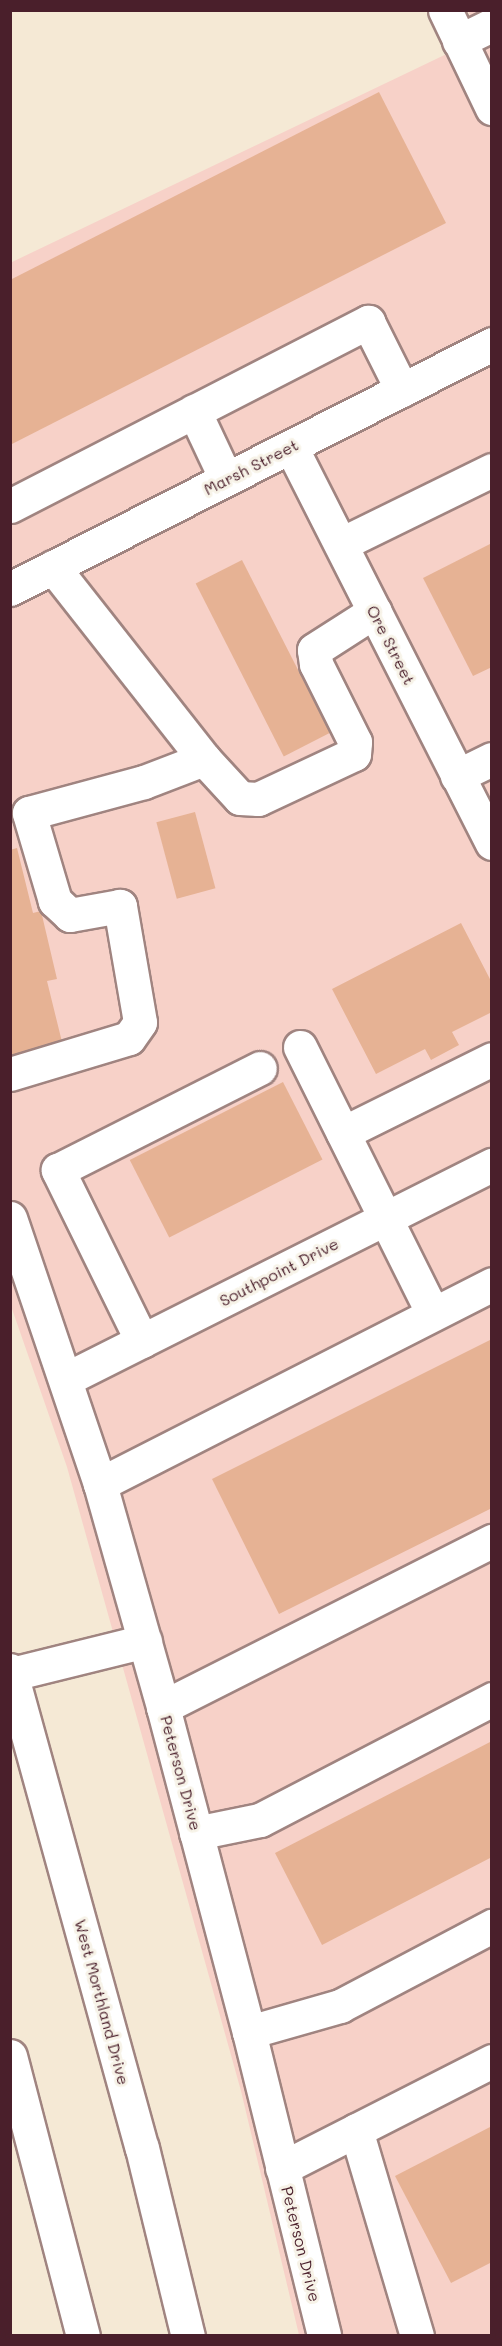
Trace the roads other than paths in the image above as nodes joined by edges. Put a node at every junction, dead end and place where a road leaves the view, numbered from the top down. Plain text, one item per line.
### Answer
1 (445, 10) edge
2 (492, 25) edge
3 (459, 41) junction
4 (492, 108) edge
5 (492, 344) edge
6 (402, 390) junction
7 (194, 411) junction
8 (291, 447) junction
9 (492, 470) edge
10 (226, 479) junction
11 (10, 506) edge
12 (341, 544) junction
13 (52, 567) junction
14 (14, 578) edge
15 (375, 612) junction
16 (204, 759) junction
17 (492, 759) edge
18 (458, 776) junction
19 (20, 805) edge
20 (492, 843) edge
21 (300, 1047) dead end
22 (492, 1059) edge
23 (260, 1068) dead end
24 (10, 1074) edge
25 (343, 1133) junction
26 (492, 1165) edge
27 (10, 1218) edge
28 (386, 1218) junction
29 (492, 1284) edge
30 (433, 1314) junction
31 (142, 1341) junction
32 (66, 1379) junction
33 (100, 1484) junction
34 (492, 1541) edge
35 (145, 1641) junction
36 (11, 1672) edge
37 (492, 1699) edge
38 (163, 1707) junction
39 (196, 1833) junction
40 (492, 1926) edge
41 (249, 2032) junction
42 (10, 2056) edge
43 (492, 2061) edge
44 (356, 2130) junction
45 (20, 2131) edge
46 (282, 2168) junction
47 (82, 2336) edge
48 (188, 2336) edge
49 (324, 2336) edge
50 (417, 2336) edge

1 - 3 main road
2 - 3 main road
3 - 4 main road
5 - 6 main road, Marsh Street
6 - 7 main road
6 - 8 main road, Marsh Street
7 - 10 main road
7 - 11 main road
8 - 10 main road, Marsh Street
8 - 12 main road, Ore Street
9 - 12 main road
10 - 13 main road, Marsh Street
12 - 15 main road, Ore Street
13 - 14 main road, Marsh Street
13 - 16 main road
15 - 16 main road
15 - 18 main road, Ore Street
16 - 19 main road
17 - 18 main road
18 - 20 main road, Ore Street
19 - 24 main road
21 - 25 main road
22 - 25 main road
23 - 31 main road
25 - 28 main road
26 - 28 main road, Southpoint Drive
27 - 32 main road, Peterson Drive
28 - 30 main road
28 - 31 main road, Southpoint Drive
29 - 30 main road
30 - 33 main road
31 - 32 main road, Southpoint Drive
32 - 33 main road, Peterson Drive
33 - 35 main road, Peterson Drive
34 - 38 main road
35 - 36 main road
35 - 38 main road, Peterson Drive
36 - 48 main road, West Morthland Drive
37 - 39 main road
38 - 39 main road, Peterson Drive
39 - 41 main road, Peterson Drive
40 - 41 main road
41 - 46 main road, Peterson Drive
42 - 45 main road
43 - 44 main road
44 - 46 main road
44 - 50 main road
45 - 47 main road
46 - 49 main road, Peterson Drive

